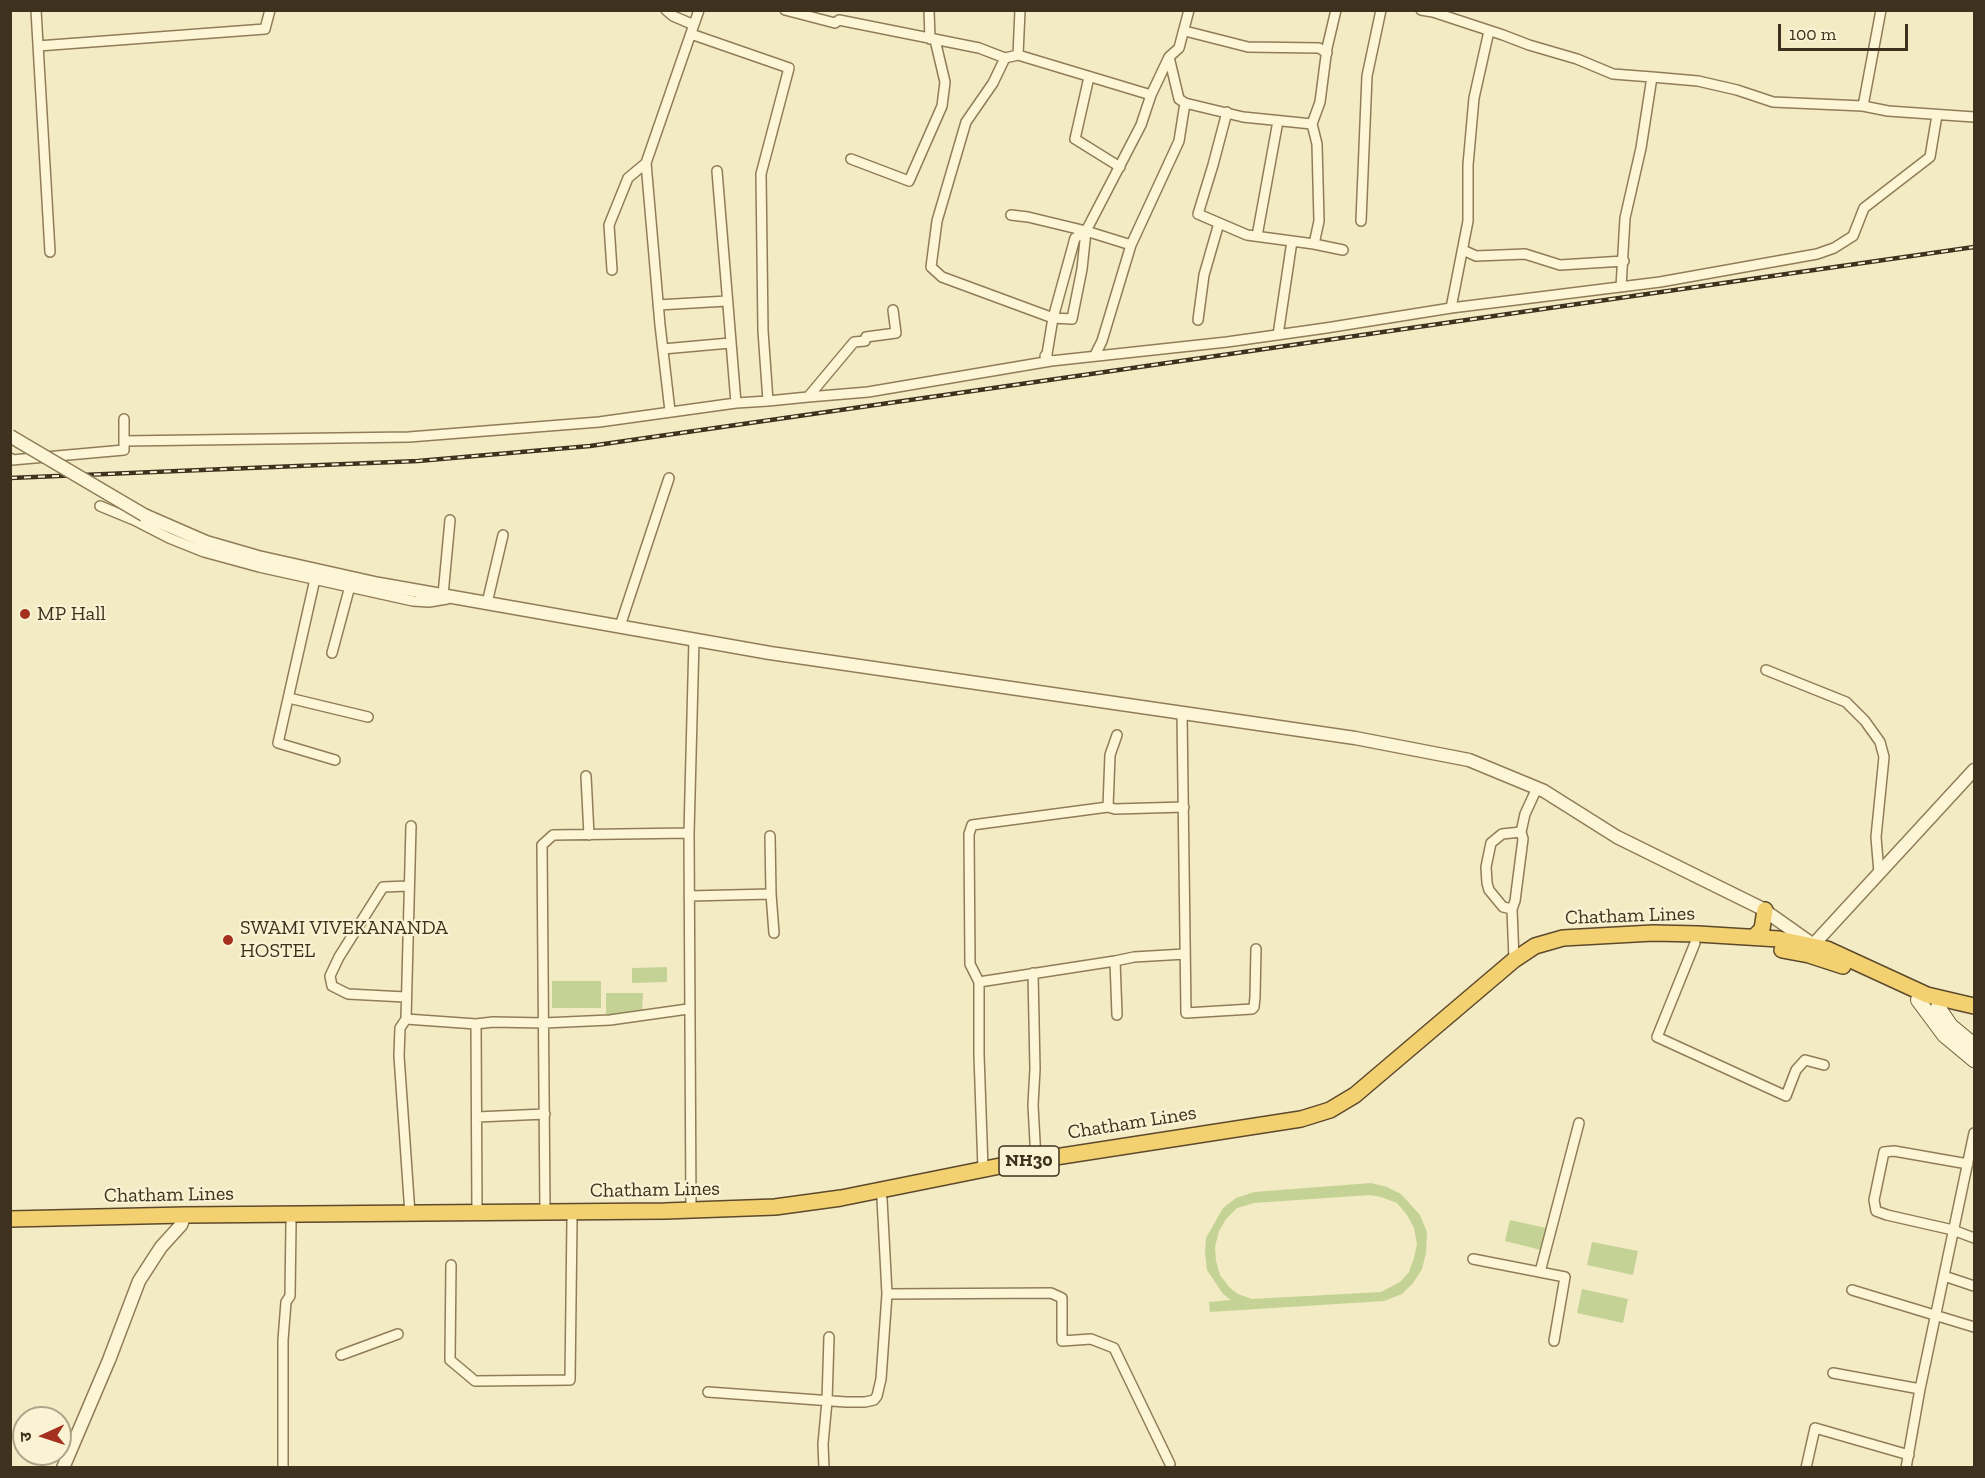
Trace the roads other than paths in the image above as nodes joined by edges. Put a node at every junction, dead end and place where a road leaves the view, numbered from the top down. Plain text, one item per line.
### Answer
1 (36, 10) edge
2 (270, 10) edge
3 (666, 10) edge
4 (699, 10) edge
5 (785, 10) edge
6 (929, 10) edge
7 (1020, 10) edge
8 (1189, 10) edge
9 (1336, 10) edge
10 (1381, 10) edge
11 (1421, 10) edge
12 (1881, 10) edge
13 (692, 29) junction
14 (1185, 31) junction
15 (1489, 31) junction
16 (932, 40) junction
17 (38, 46) junction
18 (1327, 53) junction
19 (1018, 56) junction
20 (1169, 57) junction
21 (1005, 58) junction
22 (1089, 77) junction
23 (1652, 77) junction
24 (1151, 95) junction
25 (1185, 103) junction
26 (1863, 106) junction
27 (1227, 112) junction
28 (1937, 115) junction
29 (1974, 117) edge
30 (1278, 121) junction
31 (1312, 124) junction
32 (851, 159) dead end
33 (646, 163) junction
34 (1120, 167) junction
35 (717, 171) dead end
36 (1011, 215) dead end
37 (1361, 222) dead end
38 (1219, 223) junction
39 (1086, 231) junction
40 (1257, 236) junction
41 (1292, 241) junction
42 (1314, 244) junction
43 (1131, 245) junction
44 (1343, 250) dead end
45 (1463, 250) junction
46 (50, 252) dead end
47 (1624, 261) junction
48 (612, 270) dead end
49 (1622, 287) junction
50 (727, 301) junction
51 (658, 305) junction
52 (1451, 308) junction
53 (893, 310) dead end
54 (1053, 318) junction
55 (1198, 320) dead end
56 (1278, 335) junction
57 (730, 343) junction
58 (663, 349) junction
59 (1095, 356) junction
60 (1051, 361) junction
61 (808, 397) junction
62 (768, 401) junction
63 (736, 403) junction
64 (670, 411) junction
65 (124, 419) dead end
66 (10, 436) edge
67 (124, 441) junction
68 (10, 458) edge
69 (669, 478) dead end
70 (100, 506) dead end
71 (450, 520) dead end
72 (503, 535) dead end
73 (315, 579) junction
74 (350, 586) junction
75 (449, 596) junction
76 (488, 603) junction
77 (620, 627) junction
78 (694, 640) junction
79 (332, 653) dead end
80 (1766, 670) dead end
81 (289, 698) junction
82 (1182, 714) junction
83 (368, 717) dead end
84 (1117, 735) dead end
85 (335, 760) dead end
86 (1974, 770) edge
87 (586, 776) dead end
88 (1537, 789) junction
89 (1108, 807) junction
90 (1184, 807) junction
91 (411, 826) dead end
92 (1521, 832) junction
93 (689, 833) junction
94 (589, 835) junction
95 (770, 836) dead end
96 (1879, 873) junction
97 (408, 886) junction
98 (771, 894) junction
99 (689, 896) junction
100 (1512, 909) junction
101 (1765, 910) junction
102 (774, 933) dead end
103 (1754, 937) junction
104 (1695, 943) junction
105 (1256, 949) dead end
106 (1811, 950) junction
107 (1185, 954) junction
108 (1514, 960) junction
109 (1114, 961) junction
110 (1033, 973) junction
111 (979, 982) junction
112 (405, 997) junction
113 (1918, 1000) junction
114 (1974, 1006) edge
115 (1938, 1007) junction
116 (688, 1009) junction
117 (1117, 1015) dead end
118 (1974, 1015) edge
119 (406, 1019) junction
120 (544, 1023) junction
121 (476, 1024) junction
122 (1974, 1045) edge
123 (1974, 1060) edge
124 (1824, 1065) dead end
125 (544, 1114) junction
126 (477, 1117) junction
127 (1579, 1123) dead end
128 (1974, 1132) edge
129 (1036, 1160) junction
130 (1968, 1164) junction
131 (984, 1169) junction
132 (949, 1179) junction
133 (882, 1198) junction
134 (691, 1210) junction
135 (545, 1212) junction
136 (477, 1213) junction
137 (410, 1214) junction
138 (10, 1219) edge
139 (183, 1220) junction
140 (572, 1220) junction
141 (291, 1223) junction
142 (10, 1226) edge
143 (1953, 1230) junction
144 (1974, 1238) edge
145 (1473, 1259) dead end
146 (451, 1265) dead end
147 (1540, 1272) junction
148 (1944, 1276) junction
149 (1974, 1286) edge
150 (1852, 1290) dead end
151 (887, 1294) junction
152 (1936, 1316) junction
153 (1974, 1327) edge
154 (398, 1334) dead end
155 (829, 1337) dead end
156 (1554, 1341) dead end
157 (341, 1355) dead end
158 (1833, 1372) dead end
159 (1920, 1389) junction
160 (708, 1392) dead end
161 (827, 1401) junction
162 (1909, 1455) junction
163 (1170, 1464) dead end
164 (63, 1467) edge
165 (283, 1467) edge
166 (824, 1467) edge
167 (1806, 1467) edge
168 (1906, 1467) edge

1 - 17 street
2 - 17 street
3 - 13 street
4 - 13 street
5 - 16 street
6 - 16 street
7 - 19 street
8 - 14 street
9 - 18 street
10 - 37 street
11 - 15 street
12 - 26 street
13 - 33 street
13 - 62 street
14 - 18 street
14 - 20 street
15 - 23 street
15 - 45 street
16 - 21 street
16 - 32 street
17 - 46 street
18 - 31 street
19 - 21 street
19 - 22 street
20 - 24 street
20 - 25 street
21 - 54 street
22 - 24 street
22 - 34 street
23 - 26 street
23 - 47 street
24 - 34 street
25 - 27 street
25 - 43 street
26 - 28 street
27 - 30 street
27 - 38 street
28 - 29 street
28 - 49 street
30 - 31 street
30 - 40 street
31 - 42 street
33 - 48 street
33 - 51 street
34 - 39 street
35 - 50 street
36 - 39 street
38 - 40 street
38 - 55 street
39 - 43 street
39 - 54 street
39 - 54 street
40 - 41 street
41 - 42 street
41 - 56 street
42 - 44 street
43 - 59 street
45 - 47 street
45 - 52 street
47 - 49 street
49 - 52 street
50 - 51 street
50 - 57 street
51 - 58 street
52 - 56 street
53 - 61 street
54 - 60 street
56 - 59 street
57 - 58 street
57 - 63 street
58 - 64 street
59 - 60 street
60 - 61 street
61 - 62 street
62 - 63 street
63 - 64 street
64 - 67 street
65 - 67 street
66 - 75 street, bridge
67 - 68 street
69 - 77 street
70 - 73 street
71 - 75 street
72 - 76 street
73 - 74 street
73 - 81 street
74 - 75 street
74 - 79 street
75 - 76 street
76 - 77 street
77 - 78 street
78 - 82 street
78 - 93 street
80 - 96 street
81 - 83 street
81 - 85 street
82 - 88 street
82 - 90 street
84 - 89 street
86 - 96 street
87 - 94 street
88 - 92 street
88 - 101 street
89 - 90 street
89 - 111 street
90 - 107 street
91 - 97 street
92 - 100 street
92 - 100 street
93 - 94 street
93 - 99 street
94 - 120 street
95 - 98 street
96 - 106 street
97 - 112 street
97 - 112 street
98 - 99 street
98 - 102 street
99 - 116 street
100 - 108 street
101 - 103 highway
101 - 106 street
103 - 106 highway, Chatham Lines / NH30
103 - 108 highway, Chatham Lines / NH30
104 - 106 highway, Chatham Lines / NH30
104 - 124 street
104 - 132 highway, Chatham Lines / NH30
105 - 107 street
106 - 113 highway, Chatham Lines / NH30
106 - 114 highway, Chatham Lines / NH30
107 - 109 street
108 - 129 highway, Chatham Lines / NH30
109 - 110 street
109 - 117 street
110 - 111 street
110 - 129 street
111 - 131 street
112 - 119 street
113 - 115 highway, Chatham Lines / NH30
113 - 123 main road
115 - 118 highway, Chatham Lines / NH30
115 - 122 main road
116 - 120 street
116 - 134 street
119 - 121 street
119 - 137 street
120 - 121 street
120 - 125 street
121 - 126 street
125 - 126 street
125 - 135 street
126 - 136 street
127 - 147 street
128 - 130 street
129 - 131 highway, Chatham Lines / NH30
130 - 143 street
130 - 143 street
131 - 132 highway, Chatham Lines / NH30
132 - 133 highway, Chatham Lines / NH30
132 - 134 highway, Chatham Lines / NH30
133 - 140 highway, Chatham Lines / NH30
133 - 151 street
134 - 135 highway, Chatham Lines / NH30
135 - 136 highway, Chatham Lines / NH30
136 - 137 highway, Chatham Lines / NH30
137 - 139 highway, Chatham Lines / NH30
138 - 139 highway, Chatham Lines / NH30
139 - 141 highway, Chatham Lines / NH30
139 - 142 highway, Chatham Lines / NH30
139 - 164 street
140 - 141 highway, Chatham Lines / NH30
140 - 146 street
141 - 165 street
143 - 144 street
143 - 148 street
145 - 147 street
147 - 156 street
148 - 149 street
148 - 152 street
150 - 152 street
151 - 161 street
151 - 163 street
152 - 153 street
152 - 159 street
154 - 157 street
155 - 161 street
158 - 159 street
159 - 162 street
160 - 161 street
161 - 166 street
162 - 167 street
162 - 168 street

